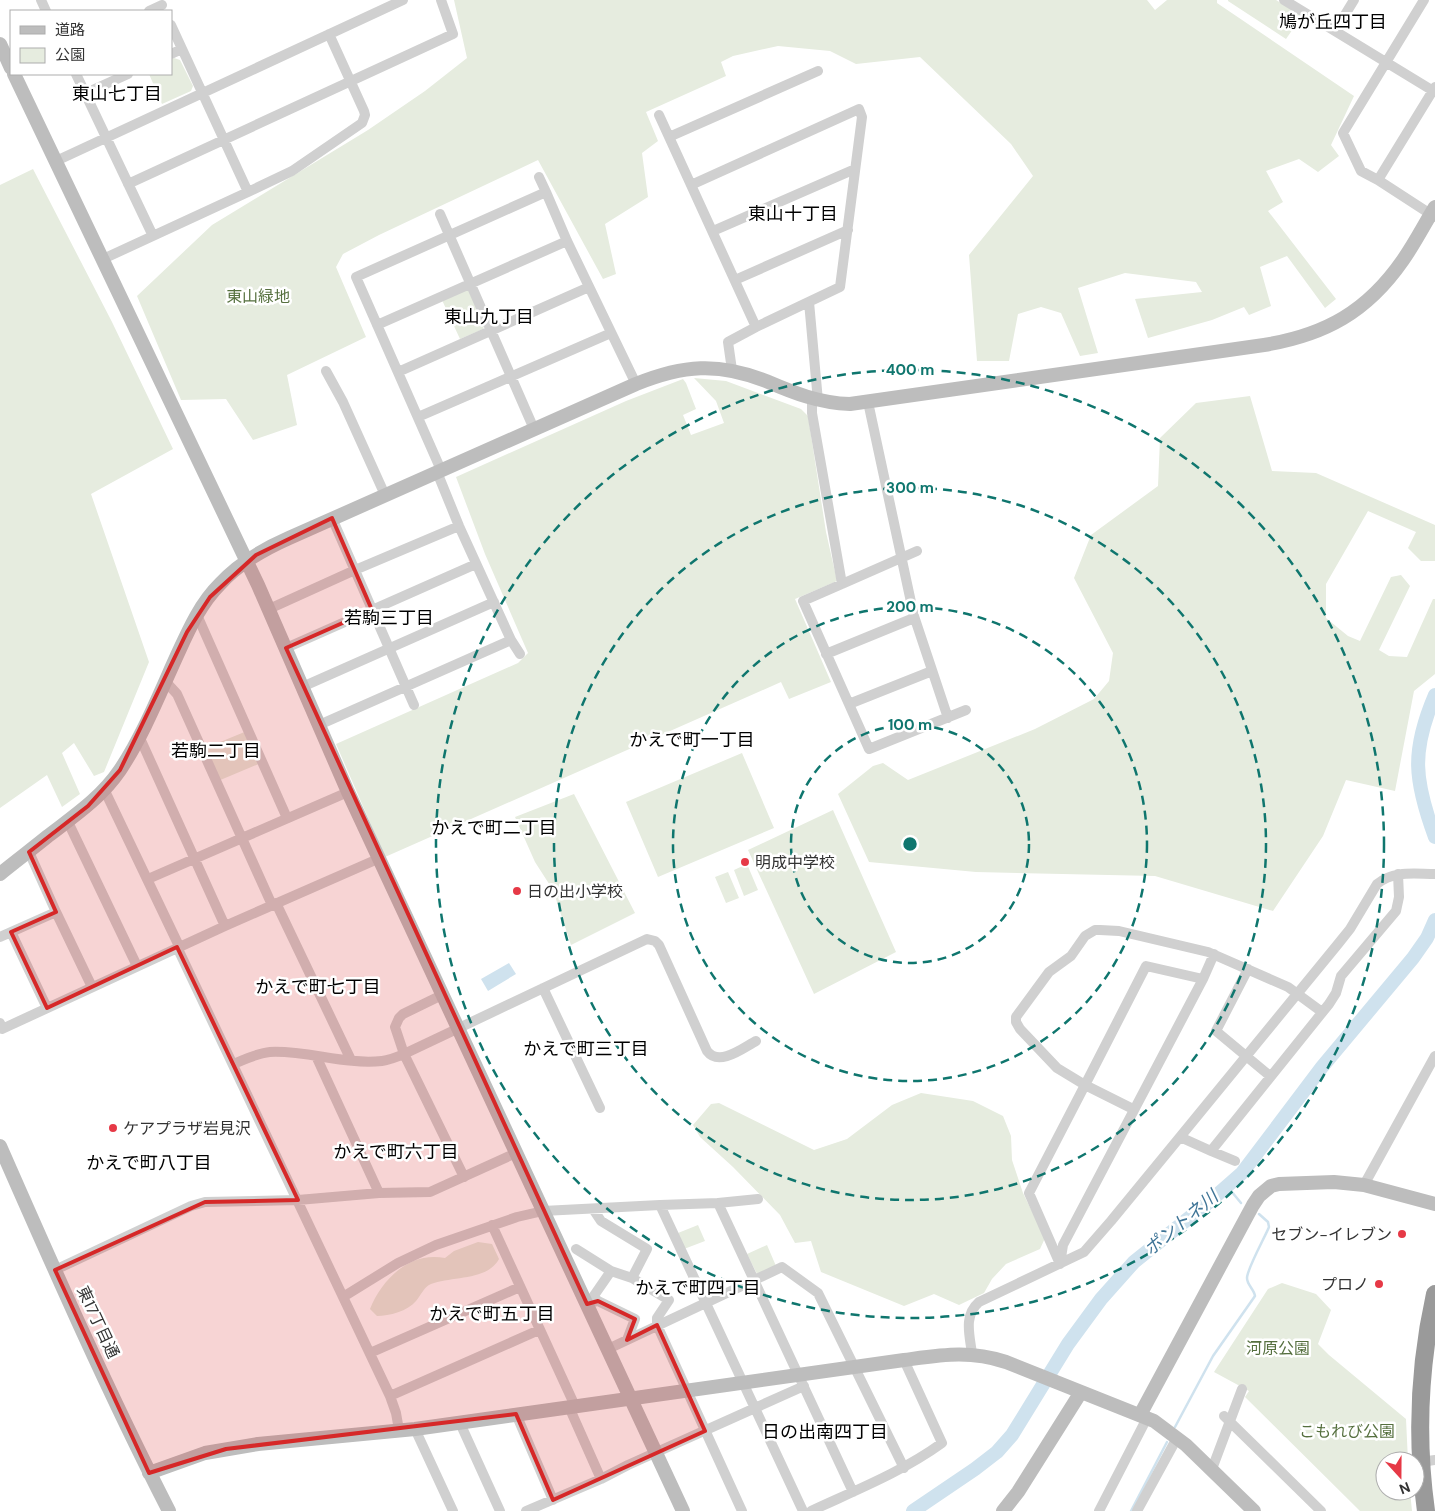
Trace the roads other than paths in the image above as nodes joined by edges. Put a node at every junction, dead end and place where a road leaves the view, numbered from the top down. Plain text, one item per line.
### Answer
1 (403, 0) edge
2 (441, 0) edge
3 (1285, 0) edge
4 (1354, 0) edge
5 (1424, 0) edge
6 (172, 27) edge
7 (1336, 31) junction
8 (329, 34) junction
9 (0, 44) edge
10 (182, 49) junction
11 (172, 54) edge
12 (1386, 62) junction
13 (10, 66) edge
14 (818, 71) dead end
15 (14, 75) edge
16 (77, 75) edge
17 (126, 75) edge
18 (351, 80) junction
19 (1434, 90) edge
20 (203, 92) junction
21 (86, 93) junction
22 (659, 115) dead end
23 (106, 137) junction
24 (669, 138) junction
25 (224, 139) junction
26 (56, 160) junction
27 (855, 169) junction
28 (539, 177) dead end
29 (1378, 180) junction
30 (128, 184) junction
31 (691, 185) junction
32 (248, 192) junction
33 (546, 192) junction
34 (1434, 213) edge
35 (440, 214) dead end
36 (848, 230) junction
37 (713, 231) junction
38 (449, 235) junction
39 (153, 236) junction
40 (567, 241) junction
41 (103, 259) junction
42 (735, 280) junction
43 (470, 283) junction
44 (589, 287) junction
45 (809, 302) junction
46 (377, 325) junction
47 (756, 327) junction
48 (491, 330) junction
49 (611, 333) junction
50 (732, 370) junction
51 (326, 371) dead end
52 (398, 372) junction
53 (511, 377) junction
54 (636, 384) junction
55 (816, 400) junction
56 (868, 402) junction
57 (418, 417) junction
58 (534, 429) junction
59 (439, 471) junction
60 (385, 495) junction
61 (332, 518) junction
62 (459, 526) junction
63 (917, 551) dead end
64 (901, 558) junction
65 (246, 561) junction
66 (476, 564) junction
67 (355, 570) junction
68 (842, 584) junction
69 (494, 602) junction
70 (269, 609) junction
71 (372, 610) junction
72 (196, 615) junction
73 (914, 618) junction
74 (511, 640) junction
75 (286, 648) junction
76 (389, 650) junction
77 (520, 654) dead end
78 (826, 654) junction
79 (932, 670) junction
80 (165, 681) junction
81 (302, 687) junction
82 (406, 687) junction
83 (849, 704) junction
84 (414, 705) dead end
85 (966, 710) dead end
86 (948, 718) junction
87 (318, 725) junction
88 (139, 736) junction
89 (104, 789) junction
90 (348, 792) junction
91 (287, 818) junction
92 (68, 822) junction
93 (242, 837) junction
94 (28, 852) junction
95 (195, 858) junction
96 (380, 858) junction
97 (0, 874) edge
98 (1398, 874) junction
99 (1433, 874) edge
100 (148, 879) junction
101 (274, 904) junction
102 (56, 912) junction
103 (225, 926) junction
104 (10, 932) junction
105 (0, 937) edge
106 (178, 947) junction
107 (1214, 954) junction
108 (137, 966) junction
109 (1248, 969) junction
110 (1203, 979) junction
111 (92, 987) junction
112 (543, 988) junction
113 (1297, 992) junction
114 (442, 995) junction
115 (47, 1008) junction
116 (1322, 1012) junction
117 (0, 1023) edge
118 (458, 1029) junction
119 (756, 1041) dead end
120 (404, 1054) junction
121 (316, 1056) junction
122 (1435, 1056) edge
123 (1246, 1057) junction
124 (351, 1060) junction
125 (233, 1064) junction
126 (1270, 1076) junction
127 (1085, 1085) junction
128 (600, 1108) dead end
129 (1133, 1109) junction
130 (1180, 1137) junction
131 (0, 1146) edge
132 (1211, 1150) junction
133 (516, 1153) junction
134 (1235, 1162) dead end
135 (464, 1177) junction
136 (1364, 1186) junction
137 (379, 1193) junction
138 (758, 1199) dead end
139 (298, 1200) junction
140 (718, 1203) junction
141 (1435, 1204) edge
142 (660, 1205) junction
143 (593, 1209) junction
144 (543, 1211) junction
145 (492, 1225) junction
146 (576, 1249) dead end
147 (1060, 1264) junction
148 (55, 1270) junction
149 (611, 1271) junction
150 (632, 1278) junction
151 (754, 1279) junction
152 (520, 1287) junction
153 (1435, 1294) edge
154 (344, 1297) junction
155 (592, 1302) junction
156 (706, 1302) junction
157 (657, 1325) junction
158 (539, 1330) junction
159 (627, 1340) junction
160 (608, 1349) junction
161 (370, 1353) junction
162 (972, 1354) junction
163 (904, 1360) junction
164 (856, 1367) junction
165 (802, 1380) junction
166 (742, 1382) junction
167 (1242, 1389) dead end
168 (687, 1390) junction
169 (1081, 1392) junction
170 (390, 1396) junction
171 (631, 1398) junction
172 (572, 1407) junction
173 (754, 1409) junction
174 (516, 1414) junction
175 (1144, 1417) junction
176 (1227, 1418) junction
177 (460, 1423) junction
178 (415, 1429) junction
179 (398, 1430) junction
180 (705, 1431) junction
181 (1177, 1438) junction
182 (656, 1452) junction
183 (1428, 1461) edge
184 (904, 1468) junction
185 (1212, 1469) junction
186 (149, 1472) junction
187 (601, 1479) junction
188 (853, 1492) junction
189 (553, 1500) junction
190 (1008, 1510) edge
191 (168, 1511) edge
192 (453, 1511) edge
193 (500, 1511) edge
194 (526, 1511) edge
195 (683, 1511) edge
196 (742, 1511) edge
197 (803, 1511) edge
198 (811, 1511) edge
199 (1098, 1511) edge
200 (1137, 1511) edge
201 (1254, 1511) edge
202 (1321, 1511) edge
203 (1426, 1511) edge

1 - 8 street
2 - 18 street
3 - 7 street
4 - 7 street
5 - 12 street
6 - 10 street
7 - 12 street
8 - 18 street
8 - 20 street
9 - 13 street
10 - 11 street
10 - 20 street
12 - 19 street
12 - 29 street
14 - 24 street
15 - 26 street
16 - 21 street
17 - 21 street
18 - 25 street
18 - 32 street
19 - 29 street
20 - 23 street
20 - 25 street
21 - 23 street
22 - 24 street
23 - 26 street
23 - 30 street
24 - 31 street
25 - 30 street
25 - 32 street
26 - 41 street
27 - 31 street
27 - 36 street
27 - 37 street
28 - 33 street
29 - 34 street
30 - 39 street
31 - 37 street
32 - 39 street
33 - 38 street
33 - 40 street
34 - 56 street
35 - 38 street
36 - 42 street
36 - 45 street
37 - 42 street
38 - 43 street
38 - 46 street
39 - 41 street
40 - 43 street
40 - 44 street
41 - 65 street
42 - 47 street
43 - 46 street
43 - 48 street
44 - 48 street
44 - 49 street
45 - 47 street
45 - 55 street
46 - 52 street
47 - 50 street
48 - 52 street
48 - 53 street
49 - 53 street
49 - 54 street
50 - 54 street
50 - 55 street
51 - 60 street
52 - 57 street
53 - 57 street
53 - 58 street
54 - 58 street
55 - 56 street
55 - 68 street
56 - 64 street
57 - 59 street
58 - 59 street
59 - 60 street
59 - 62 street
60 - 61 street
61 - 65 street
61 - 67 street
62 - 66 street
62 - 67 street
63 - 64 street
64 - 68 street
64 - 73 street
65 - 70 street
65 - 72 street
66 - 69 street
66 - 71 street
67 - 70 street
67 - 71 street
68 - 78 street
69 - 74 street
69 - 76 street
70 - 75 street
71 - 75 street
71 - 76 street
72 - 80 street
72 - 91 street
73 - 78 street
73 - 79 street
74 - 77 street
74 - 82 street
75 - 81 street
76 - 81 street
76 - 82 street
78 - 83 street
79 - 83 street
79 - 86 street
80 - 88 street
80 - 93 street
81 - 87 street
82 - 84 street
82 - 87 street
83 - 86 street
85 - 86 street
87 - 90 street
88 - 89 street
88 - 95 street
89 - 92 street
89 - 100 street
90 - 91 street
90 - 96 street
91 - 93 street
92 - 94 street
92 - 108 street
93 - 95 street
93 - 101 street
94 - 97 street
94 - 102 street
95 - 100 street
95 - 103 street
96 - 101 street
96 - 114 street
98 - 99 street
98 - 113 street
98 - 116 street
100 - 106 street
101 - 103 street
101 - 124 street
102 - 104 street
102 - 111 street
103 - 106 street
104 - 105 street
104 - 115 street
106 - 108 street
106 - 125 street
107 - 109 street
107 - 110 street
107 - 127 street
108 - 111 street
109 - 113 street
109 - 123 street
110 - 127 street
110 - 129 street
111 - 115 street
112 - 118 street
112 - 119 street
112 - 128 street
113 - 116 street
113 - 123 street
114 - 118 street
114 - 120 street
115 - 117 street
116 - 126 street
118 - 120 street
118 - 133 street
120 - 124 street
120 - 135 street
121 - 124 street
121 - 125 street
121 - 137 street
122 - 136 street
123 - 126 street
123 - 130 street
125 - 139 street
126 - 132 street
127 - 129 street
127 - 147 street
129 - 147 street
130 - 132 street
130 - 147 street
131 - 148 street, 東17丁目通
132 - 134 street
133 - 135 street
133 - 144 street
135 - 137 street
136 - 141 street
136 - 175 street
137 - 139 street
138 - 140 street
139 - 148 street
139 - 154 street
140 - 142 street
140 - 151 street
142 - 143 street
142 - 156 street
143 - 144 street
143 - 150 street
144 - 145 street
144 - 155 street
145 - 152 street
145 - 154 street
146 - 149 street
147 - 162 street
148 - 186 street, 東17丁目通
149 - 150 street
149 - 155 street
150 - 157 street
151 - 156 street
151 - 164 street
151 - 165 street
152 - 158 street
152 - 161 street
153 - 183 highway
154 - 161 street
155 - 159 street
155 - 160 street
156 - 157 street
156 - 166 street
157 - 159 street
157 - 168 street
158 - 170 street
158 - 172 street
159 - 160 street
160 - 171 street
161 - 170 street
162 - 163 street
162 - 169 street
163 - 164 street
163 - 184 street
164 - 165 street
164 - 184 street
165 - 166 street
165 - 173 street
165 - 188 street
166 - 168 street
166 - 173 street
167 - 176 street
168 - 171 street
168 - 180 street
169 - 175 street
169 - 190 street
170 - 179 street
171 - 172 street
171 - 182 street
172 - 174 street
172 - 187 street
173 - 180 street
173 - 197 street
174 - 177 street
174 - 189 street
175 - 181 street
175 - 199 street
176 - 185 street
176 - 202 street
177 - 178 street
177 - 193 street
178 - 179 street
178 - 192 street
179 - 186 street
180 - 182 street
180 - 196 street
181 - 185 street
181 - 200 street
182 - 187 street
182 - 195 street
183 - 203 highway
184 - 188 street
185 - 201 street
186 - 191 street, 東17丁目通
187 - 189 street
188 - 198 street
189 - 194 street

